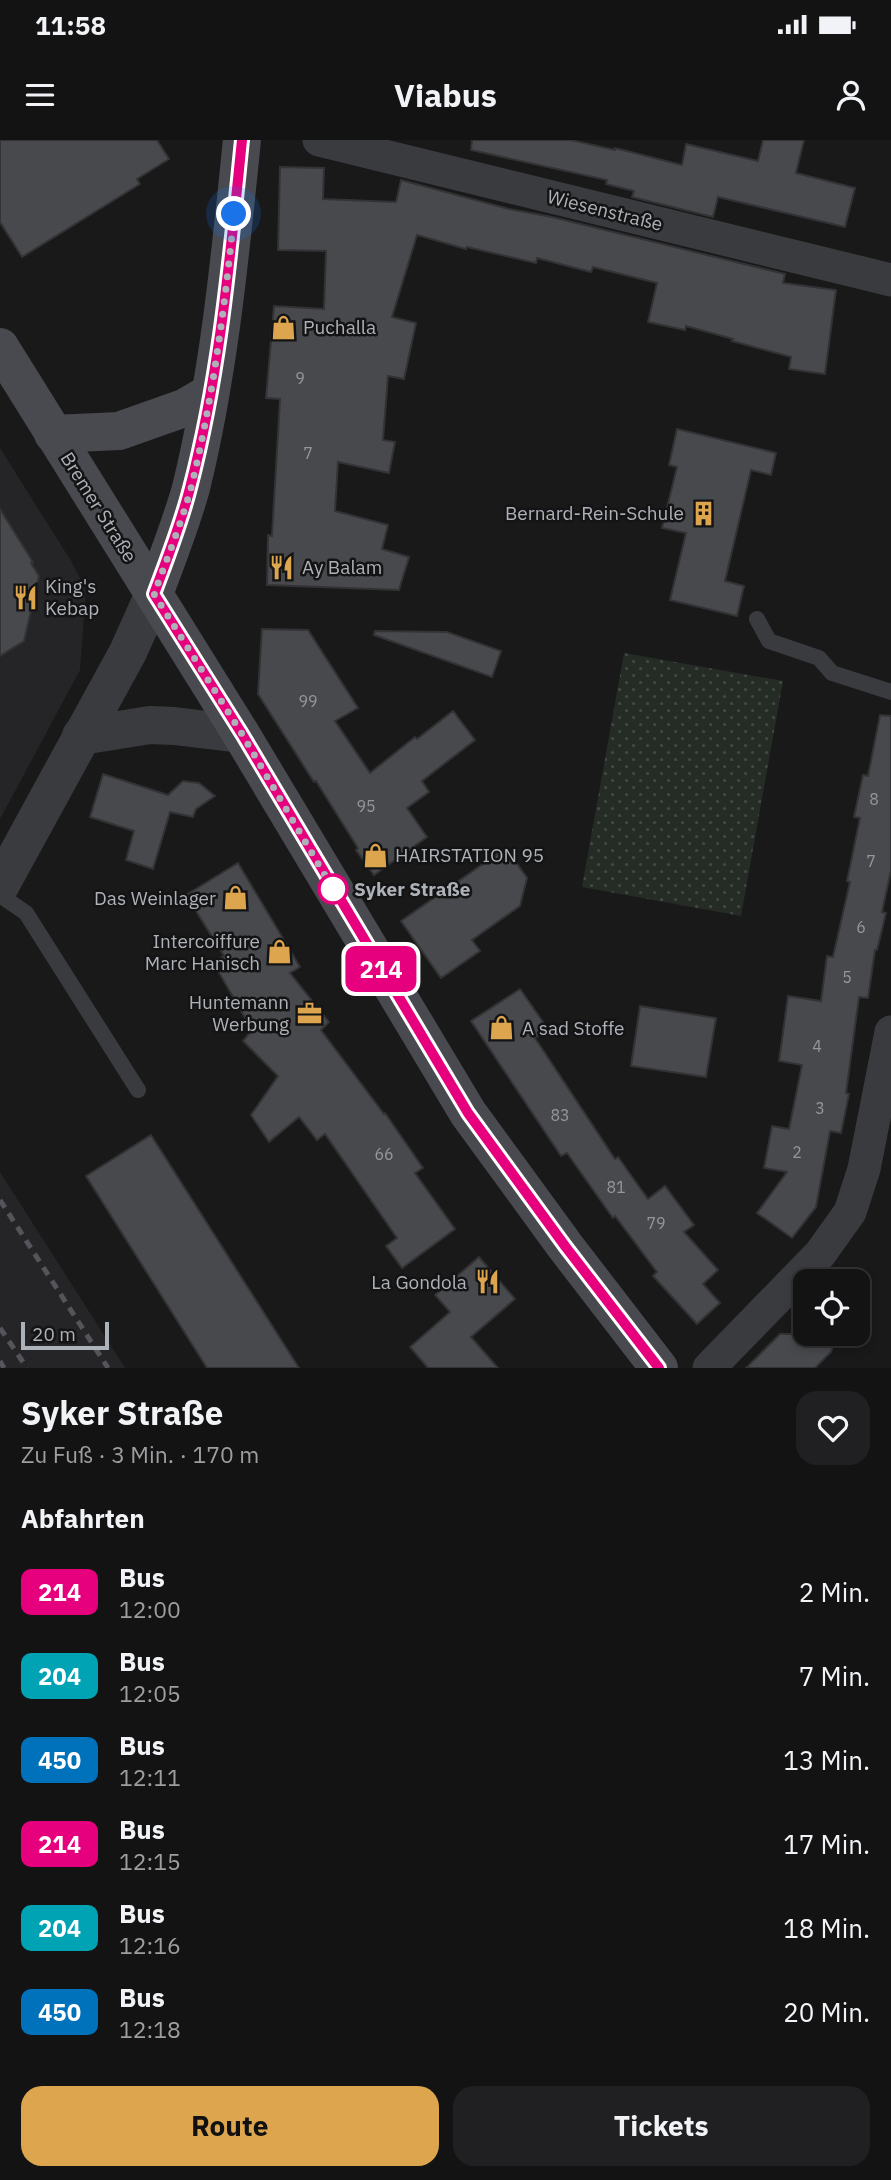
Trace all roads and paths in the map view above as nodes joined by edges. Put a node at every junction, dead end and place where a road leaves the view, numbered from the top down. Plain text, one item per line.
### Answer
1 (242, 140) edge
2 (319, 140) edge
3 (891, 280) edge
4 (0, 347) edge
5 (210, 393) junction
6 (53, 434) junction
7 (154, 594) junction
8 (757, 620) dead end
9 (891, 692) edge
10 (242, 734) junction
11 (81, 736) junction
12 (0, 886) edge
13 (0, 895) edge
14 (891, 1032) edge
15 (138, 1090) dead end
16 (659, 1368) edge
17 (709, 1368) edge

1 - 5 main road
2 - 3 street, Wiesenstraße
4 - 6 main road, Bremer Straße
5 - 6 main road
5 - 7 main road
6 - 7 main road, Bremer Straße
7 - 10 main road, Bremer Straße
7 - 11 street
8 - 9 lane
10 - 11 street
10 - 16 main road, Bremer Straße
11 - 12 street
13 - 15 lane
14 - 17 street

